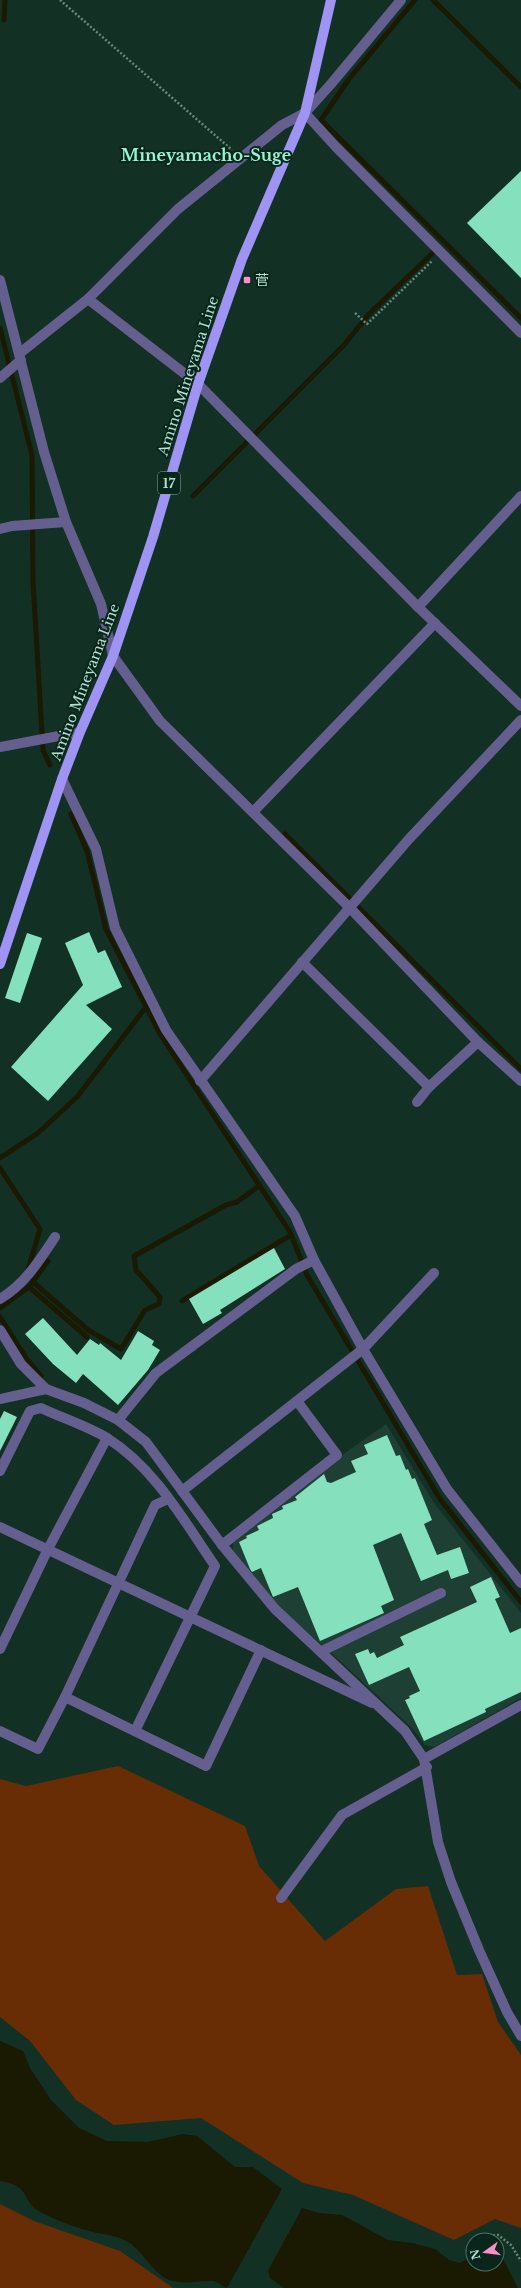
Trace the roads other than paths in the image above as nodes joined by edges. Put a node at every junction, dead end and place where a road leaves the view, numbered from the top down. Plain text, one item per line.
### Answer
1 (331, 0) edge
2 (400, 0) edge
3 (305, 112) junction
4 (0, 280) edge
5 (88, 299) junction
6 (521, 333) edge
7 (20, 357) junction
8 (0, 378) edge
9 (198, 384) junction
10 (521, 496) edge
11 (66, 522) junction
12 (0, 530) edge
13 (418, 607) junction
14 (435, 623) junction
15 (113, 656) junction
16 (521, 706) edge
17 (521, 720) edge
18 (80, 732) junction
19 (0, 747) edge
20 (62, 779) junction
21 (253, 812) junction
22 (350, 908) junction
23 (302, 962) junction
24 (0, 964) edge
25 (478, 1042) junction
26 (519, 1075) edge
27 (200, 1081) junction
28 (429, 1087) junction
29 (417, 1102) dead end
30 (55, 1238) dead end
31 (314, 1260) junction
32 (434, 1273) dead end
33 (0, 1299) edge
34 (0, 1330) edge
35 (363, 1349) junction
36 (46, 1389) junction
37 (0, 1399) edge
38 (297, 1401) junction
39 (118, 1420) junction
40 (107, 1438) junction
41 (0, 1471) edge
42 (182, 1491) junction
43 (168, 1499) junction
44 (0, 1526) edge
45 (222, 1545) junction
46 (48, 1549) junction
47 (119, 1583) junction
48 (521, 1583) edge
49 (441, 1593) dead end
50 (191, 1617) junction
51 (0, 1649) edge
52 (261, 1650) junction
53 (322, 1651) junction
54 (66, 1697) junction
55 (521, 1705) edge
56 (377, 1706) junction
57 (0, 1731) edge
58 (135, 1731) junction
59 (426, 1763) junction
60 (281, 1898) dead end
61 (521, 2036) edge

1 - 3 main road, Amino Mineyama Line / 17
2 - 3 street
3 - 5 street
3 - 6 street
3 - 9 main road, Amino Mineyama Line / 17
4 - 7 street
5 - 7 street
5 - 9 street
7 - 8 street
7 - 11 street
9 - 13 street
9 - 15 main road, Amino Mineyama Line / 17
10 - 13 street
11 - 12 street
11 - 15 street
13 - 14 street
14 - 16 street
14 - 21 street
15 - 18 main road, Amino Mineyama Line / 17
15 - 21 street
17 - 22 street
18 - 19 street
18 - 20 main road, Amino Mineyama Line / 17
20 - 24 main road, Amino Mineyama Line / 17
20 - 27 street
21 - 22 street
22 - 23 street
22 - 25 street
23 - 27 street
23 - 28 street
25 - 26 street
25 - 28 street
27 - 31 street
28 - 29 street
30 - 33 street
31 - 35 street
31 - 39 street
32 - 35 street
34 - 36 street
35 - 38 street
35 - 48 street
36 - 37 street
36 - 39 street
38 - 42 street
38 - 45 street
39 - 42 street
40 - 41 street
40 - 43 street
40 - 46 street
42 - 45 street
43 - 47 street
43 - 50 street
44 - 46 street
45 - 53 street
46 - 47 street
46 - 51 street
47 - 50 street
47 - 54 street
49 - 53 street
50 - 52 street
50 - 58 street
52 - 56 street
52 - 58 street
53 - 56 street
54 - 57 street
54 - 58 street
55 - 59 street
56 - 59 street
59 - 60 street
59 - 61 street

